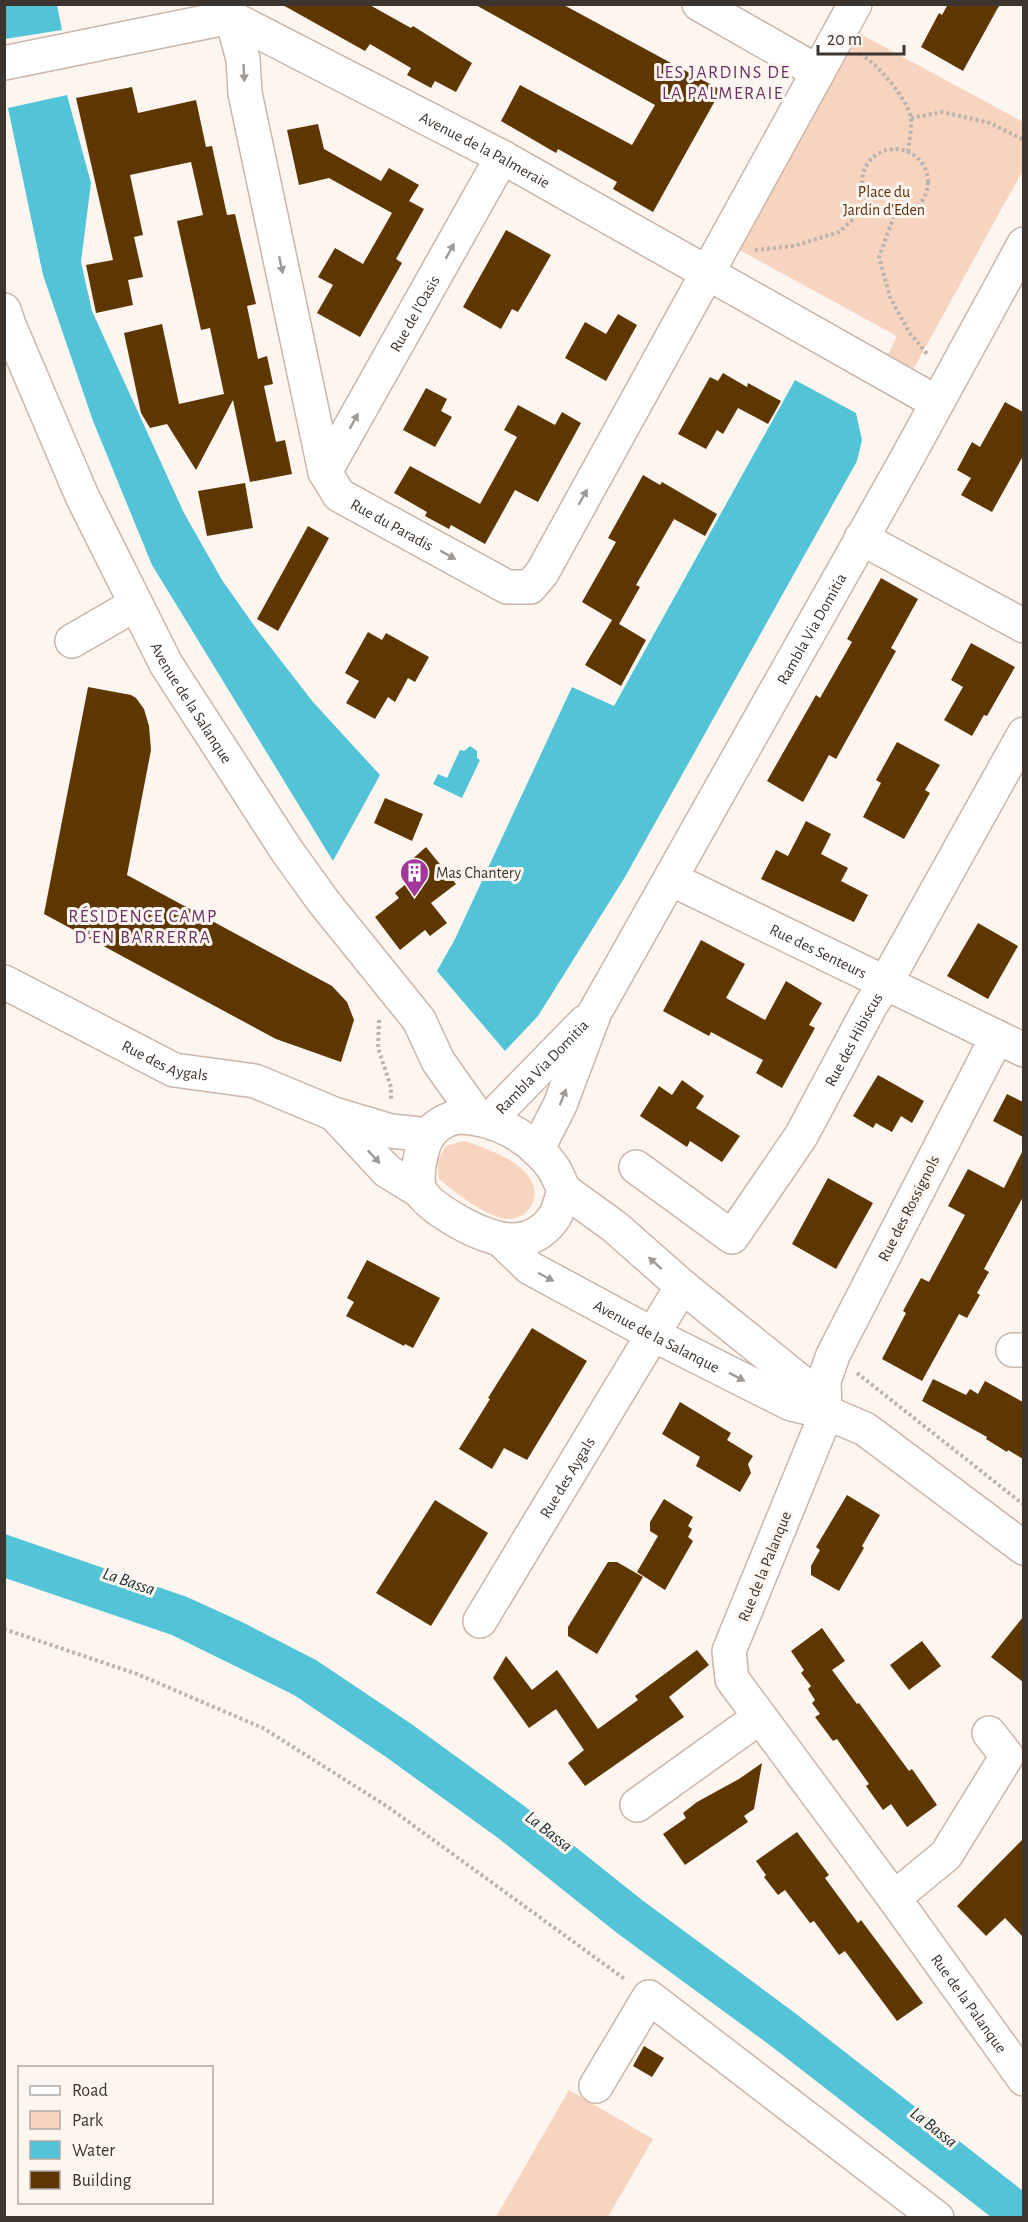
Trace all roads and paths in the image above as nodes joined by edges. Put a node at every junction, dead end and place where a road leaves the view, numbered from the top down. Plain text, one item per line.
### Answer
1 (699, 4) edge
2 (855, 4) edge
3 (229, 11) edge
4 (835, 42) junction
5 (4, 63) edge
6 (818, 72) junction
7 (911, 118) junction
8 (1023, 140) edge
9 (908, 152) junction
10 (502, 157) junction
11 (870, 204) junction
12 (894, 216) junction
13 (1023, 244) edge
14 (719, 280) junction
15 (4, 310) edge
16 (929, 356) dead end
17 (936, 402) junction
18 (325, 472) junction
19 (861, 538) junction
20 (136, 604) junction
21 (1023, 626) edge
22 (72, 641) dead end
23 (1023, 734) edge
24 (671, 879) junction
25 (4, 982) edge
26 (886, 982) junction
27 (595, 1012) junction
28 (379, 1016) dead end
29 (1010, 1043) edge
30 (438, 1061) junction
31 (334, 1114) junction
32 (484, 1120) junction
33 (435, 1129) junction
34 (391, 1131) junction
35 (537, 1150) junction
36 (636, 1167) dead end
37 (564, 1191) junction
38 (421, 1192) junction
39 (501, 1240) junction
40 (682, 1286) junction
41 (654, 1335) junction
42 (833, 1355) junction
43 (825, 1412) junction
44 (1023, 1505) edge
45 (1023, 1548) edge
46 (480, 1621) dead end
47 (4, 1629) edge
48 (760, 1717) junction
49 (989, 1733) dead end
50 (638, 1805) dead end
51 (894, 1898) junction
52 (649, 1997) junction
53 (1023, 2079) edge
54 (596, 2086) dead end
55 (937, 2217) edge

1 - 6 street
2 - 4 street
3 - 5 street
3 - 10 street, Avenue de la Palmeraie
3 -> 18 street, Rue du Paradis
4 - 6 street
4 - 7 path
6 - 14 street
7 - 8 path
7 - 9 path
9 - 11 path
9 - 12 path
10 - 14 street, Avenue de la Palmeraie
18 -> 10 street, Rue de l'Oasis
11 - 12 path
11 - 14 path
12 - 16 path
13 - 17 street, Rambla Via Domitia
14 - 17 street, Avenue de la Palmeraie
18 -> 14 street, Rue du Paradis
15 - 20 street, Avenue de la Salanque
17 - 19 street, Rambla Via Domitia
19 - 21 street
19 - 24 street, Rambla Via Domitia
20 - 22 street
20 - 30 street, Avenue de la Salanque
23 - 26 street, Rue des Hibiscus
24 - 26 street, Rue des Senteurs
24 - 27 street, Rambla Via Domitia
25 - 31 street, Rue des Aygals
26 - 29 street, Rue des Senteurs
26 - 36 street, Rue des Hibiscus
27 - 32 street, Rambla Via Domitia
35 -> 27 street, Rambla Via Domitia
28 - 34 path
29 - 42 street, Rue des Rossignols
30 - 32 street, Avenue de la Salanque
30 - 33 street, Avenue de la Salanque
31 - 34 street, Rue des Aygals
31 -> 38 street, Rue des Aygals
32 - 33 street
32 - 35 street
33 - 34 street, Rue des Aygals
33 - 38 street
35 - 37 street
37 - 39 street
40 -> 37 street
38 - 39 street
39 -> 41 street, Avenue de la Salanque
40 - 41 street, Rue des Aygals
40 - 43 street
41 -> 43 street, Avenue de la Salanque
41 - 46 street, Rue des Aygals
42 - 43 street, Rue des Rossignols
42 - 44 path
43 - 45 street, Avenue de la Salanque
43 - 48 street, Rue de la Palanque
47 - 52 path
48 - 50 street
48 - 51 street, Rue de la Palanque
49 - 51 street
51 - 53 street, Rue de la Palanque
52 - 54 street
52 - 55 street

